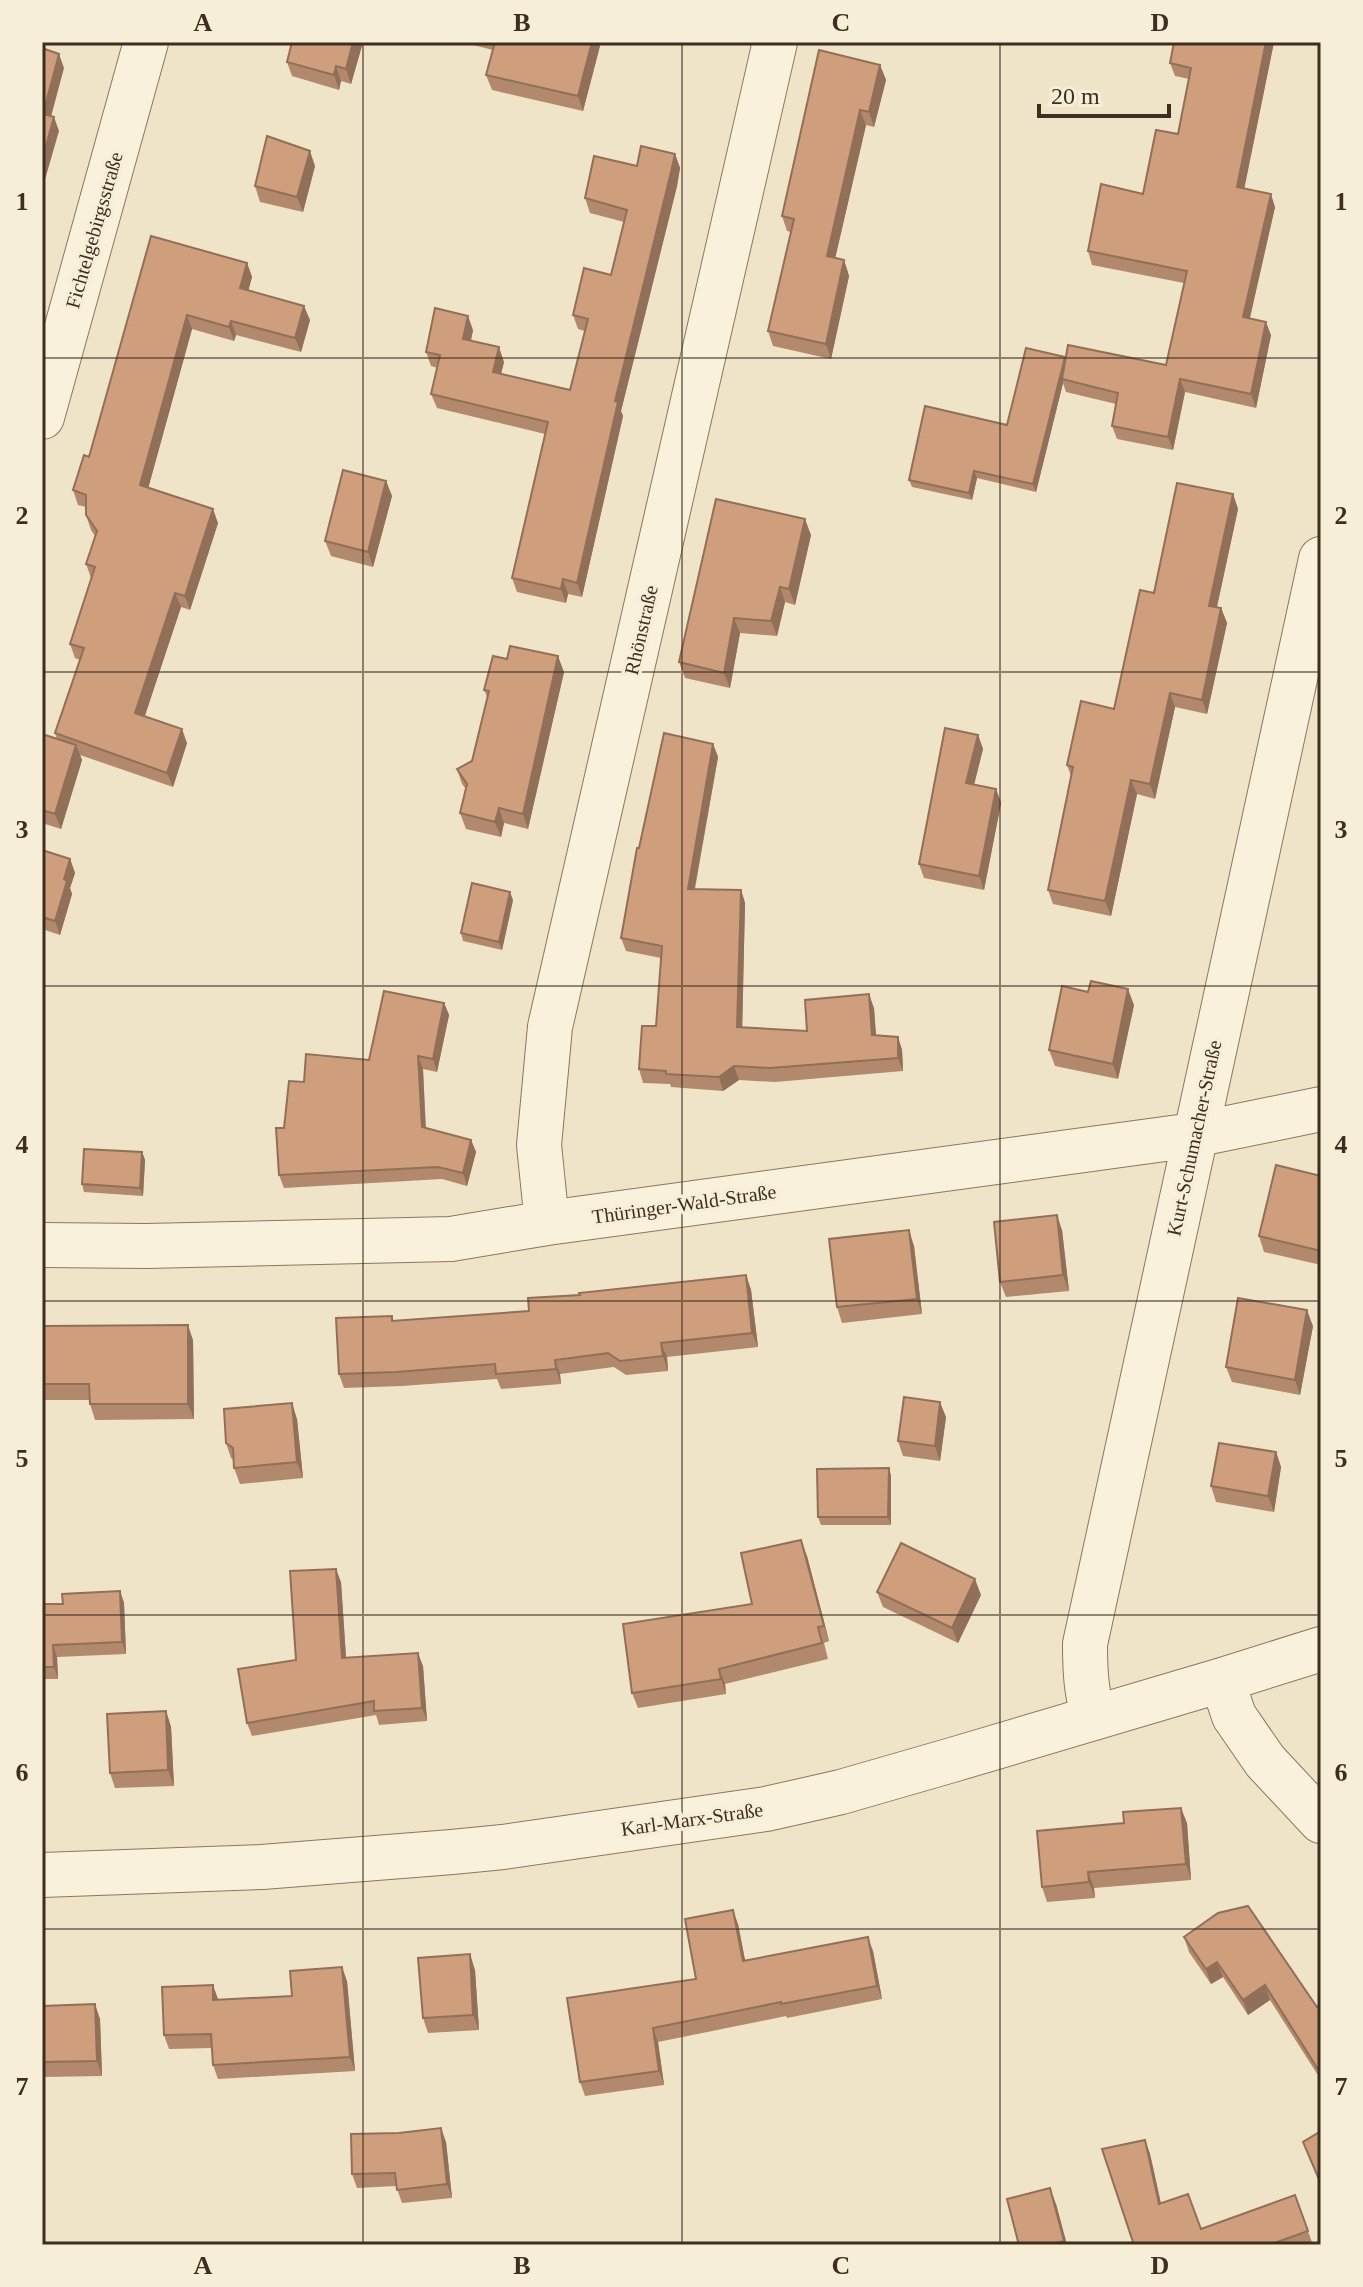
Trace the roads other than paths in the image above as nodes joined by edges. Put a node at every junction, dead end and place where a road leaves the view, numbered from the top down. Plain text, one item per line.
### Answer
1 (146, 42) edge
2 (775, 42) edge
3 (42, 417) edge
4 (1321, 559) edge
5 (1321, 1109) edge
6 (1194, 1135) junction
7 (547, 1223) junction
8 (42, 1245) edge
9 (1321, 1649) edge
10 (1222, 1680) junction
11 (1094, 1718) junction
12 (1321, 1821) edge
13 (42, 1875) edge

1 - 3 street, Fichtelgebirgsstraße
2 - 7 street, Rhönstraße
4 - 6 street, Kurt-Schumacher-Straße
5 - 6 street, Thüringer-Wald-Straße
6 - 7 street, Thüringer-Wald-Straße
6 - 11 street, Kurt-Schumacher-Straße
7 - 8 street, Thüringer-Wald-Straße
9 - 10 street, Karl-Marx-Straße
10 - 11 street, Karl-Marx-Straße
10 - 12 street
11 - 13 street, Karl-Marx-Straße

